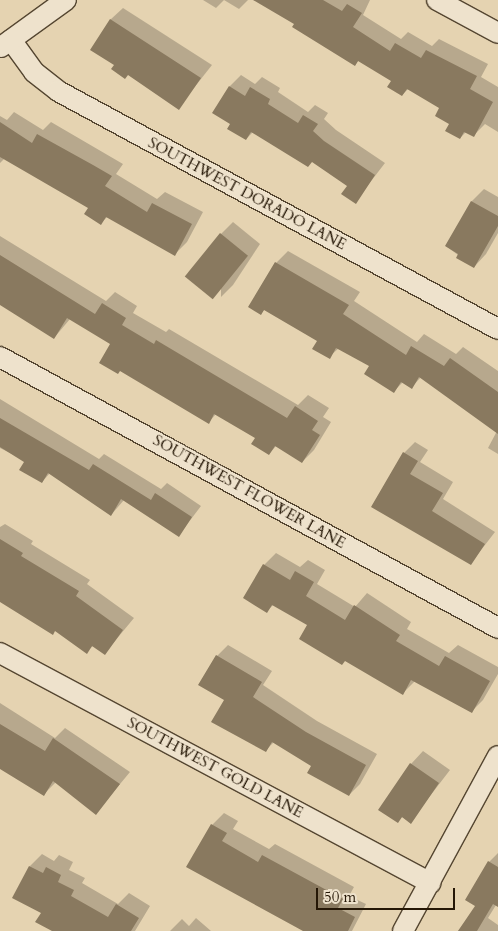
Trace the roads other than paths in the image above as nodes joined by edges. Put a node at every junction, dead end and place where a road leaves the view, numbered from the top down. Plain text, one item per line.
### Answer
1 (66, 0) edge
2 (437, 0) edge
3 (498, 33) edge
4 (6, 44) edge
5 (498, 329) edge
6 (0, 357) edge
7 (498, 628) edge
8 (0, 653) edge
9 (498, 756) edge
10 (430, 883) junction
11 (404, 931) edge

1 - 4 street
2 - 3 street
4 - 5 street, SOUTHWEST DORADO LANE
6 - 7 street, SOUTHWEST FLOWER LANE
8 - 10 street, SOUTHWEST GOLD LANE
9 - 10 street
10 - 11 street

